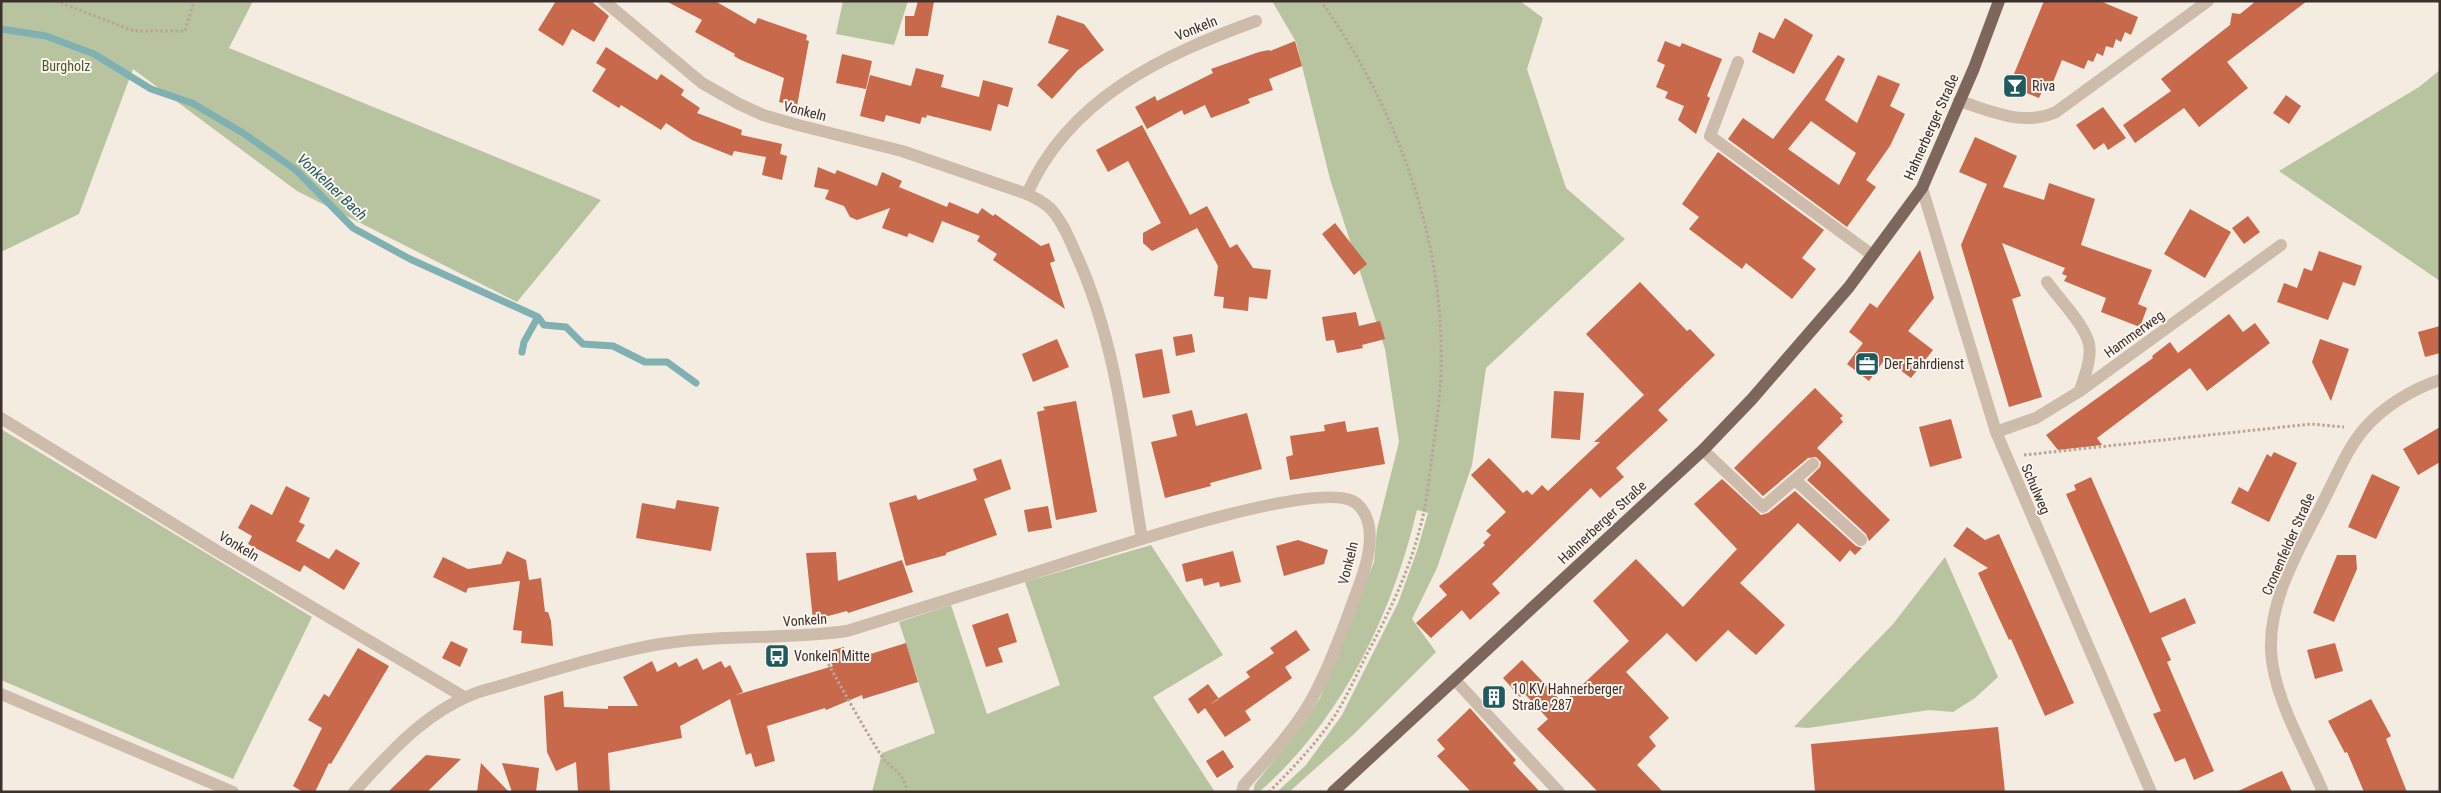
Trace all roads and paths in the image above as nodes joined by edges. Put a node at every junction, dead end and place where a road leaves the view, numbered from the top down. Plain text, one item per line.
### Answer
1 (56, 1) edge
2 (194, 1) edge
3 (604, 1) edge
4 (1321, 1) edge
5 (1999, 1) edge
6 (2208, 1) edge
7 (1256, 21) dead end
8 (1738, 62) dead end
9 (1960, 101) junction
10 (1922, 188) junction
11 (1027, 194) junction
12 (2281, 245) dead end
13 (1871, 254) junction
14 (2047, 282) dead end
15 (2440, 380) edge
16 (2080, 391) junction
17 (1, 418) edge
18 (2364, 429) junction
19 (1996, 432) junction
20 (1703, 450) junction
21 (2006, 457) junction
22 (1813, 464) dead end
23 (1795, 480) junction
24 (1142, 540) junction
25 (1862, 540) dead end
26 (812, 636) junction
27 (1455, 680) junction
28 (1, 694) edge
29 (464, 697) junction
30 (233, 792) edge
31 (354, 792) edge
32 (907, 792) edge
33 (1242, 792) edge
34 (1269, 792) edge
35 (1333, 792) edge
36 (1559, 792) edge
37 (2151, 792) edge
38 (2323, 792) edge

1 - 2 path
3 - 11 street, Vonkeln
4 - 34 path
5 - 9 main road, Hahnerberger Straße
6 - 9 street
7 - 11 street, Vonkeln
8 - 13 street
9 - 10 main road, Hahnerberger Straße
10 - 13 main road, Hahnerberger Straße
10 - 19 street, Schulweg
11 - 24 street, Vonkeln
12 - 16 street, Hammerweg
13 - 20 main road, Hahnerberger Straße
14 - 16 street
15 - 18 street, Cronenfelder Straße
16 - 19 street, Hammerweg
17 - 29 street, Vonkeln
18 - 21 path
18 - 38 street, Cronenfelder Straße
19 - 21 street, Schulweg
20 - 23 street
20 - 27 main road, Hahnerberger Straße
21 - 37 street, Schulweg
22 - 23 street
23 - 25 street
24 - 26 street, Vonkeln
24 - 33 street, Vonkeln
26 - 29 street, Vonkeln
26 - 32 path
27 - 35 main road, Hahnerberger Straße
27 - 36 street
28 - 30 street
29 - 31 street, Vonkeln

